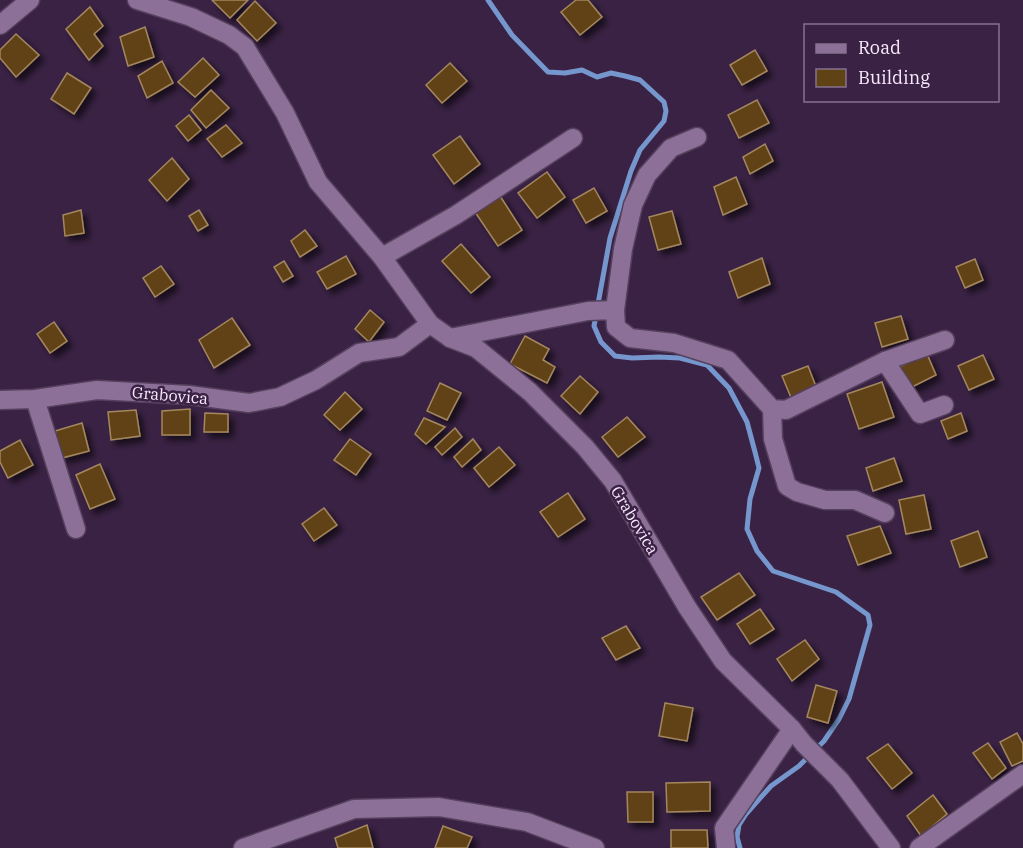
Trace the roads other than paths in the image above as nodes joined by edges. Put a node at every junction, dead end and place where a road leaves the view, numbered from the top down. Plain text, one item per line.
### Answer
1 (30, 0) edge
2 (148, 1) edge
3 (0, 25) edge
4 (697, 137) dead end
5 (573, 138) dead end
6 (382, 256) junction
7 (603, 311) junction
8 (430, 324) junction
9 (450, 338) junction
10 (945, 340) dead end
11 (885, 361) junction
12 (35, 399) junction
13 (0, 400) edge
14 (944, 405) dead end
15 (772, 409) junction
16 (885, 513) dead end
17 (76, 529) dead end
18 (792, 729) junction
19 (1023, 774) edge
20 (563, 842) edge
21 (243, 848) edge
22 (595, 848) edge
23 (726, 848) edge
24 (891, 848) edge
25 (919, 848) edge

1 - 3 street
2 - 6 street, Grabovica
4 - 7 street
5 - 6 street
6 - 8 street, Grabovica
7 - 9 street
7 - 15 street
8 - 9 street, Grabovica
8 - 12 street, Grabovica
9 - 18 street, Grabovica
10 - 11 street
11 - 14 street
11 - 15 street
12 - 13 street, Grabovica
12 - 17 street
15 - 16 street
18 - 23 street
18 - 24 street, Grabovica
19 - 25 street
20 - 21 street
20 - 22 street

